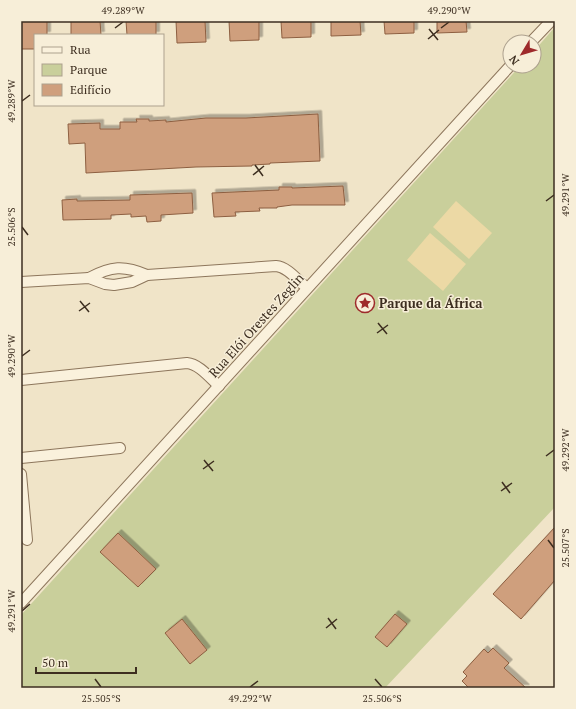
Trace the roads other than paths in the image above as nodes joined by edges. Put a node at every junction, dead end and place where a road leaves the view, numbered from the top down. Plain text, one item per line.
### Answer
1 (551, 21) edge
2 (539, 34) edge
3 (503, 74) edge
4 (147, 275) junction
5 (89, 278) junction
6 (21, 282) edge
7 (307, 288) junction
8 (21, 380) edge
9 (219, 386) junction
10 (120, 448) dead end
11 (21, 458) edge
12 (21, 474) edge
13 (27, 540) dead end
14 (21, 603) edge

1 - 2 street
3 - 7 street, Rua Elói Orestes Zeglin
4 - 5 street
4 - 5 street
4 - 7 street
5 - 6 street
7 - 9 street, Rua Elói Orestes Zeglin
8 - 9 street
9 - 14 street, Rua Elói Orestes Zeglin
10 - 11 street
12 - 13 street

